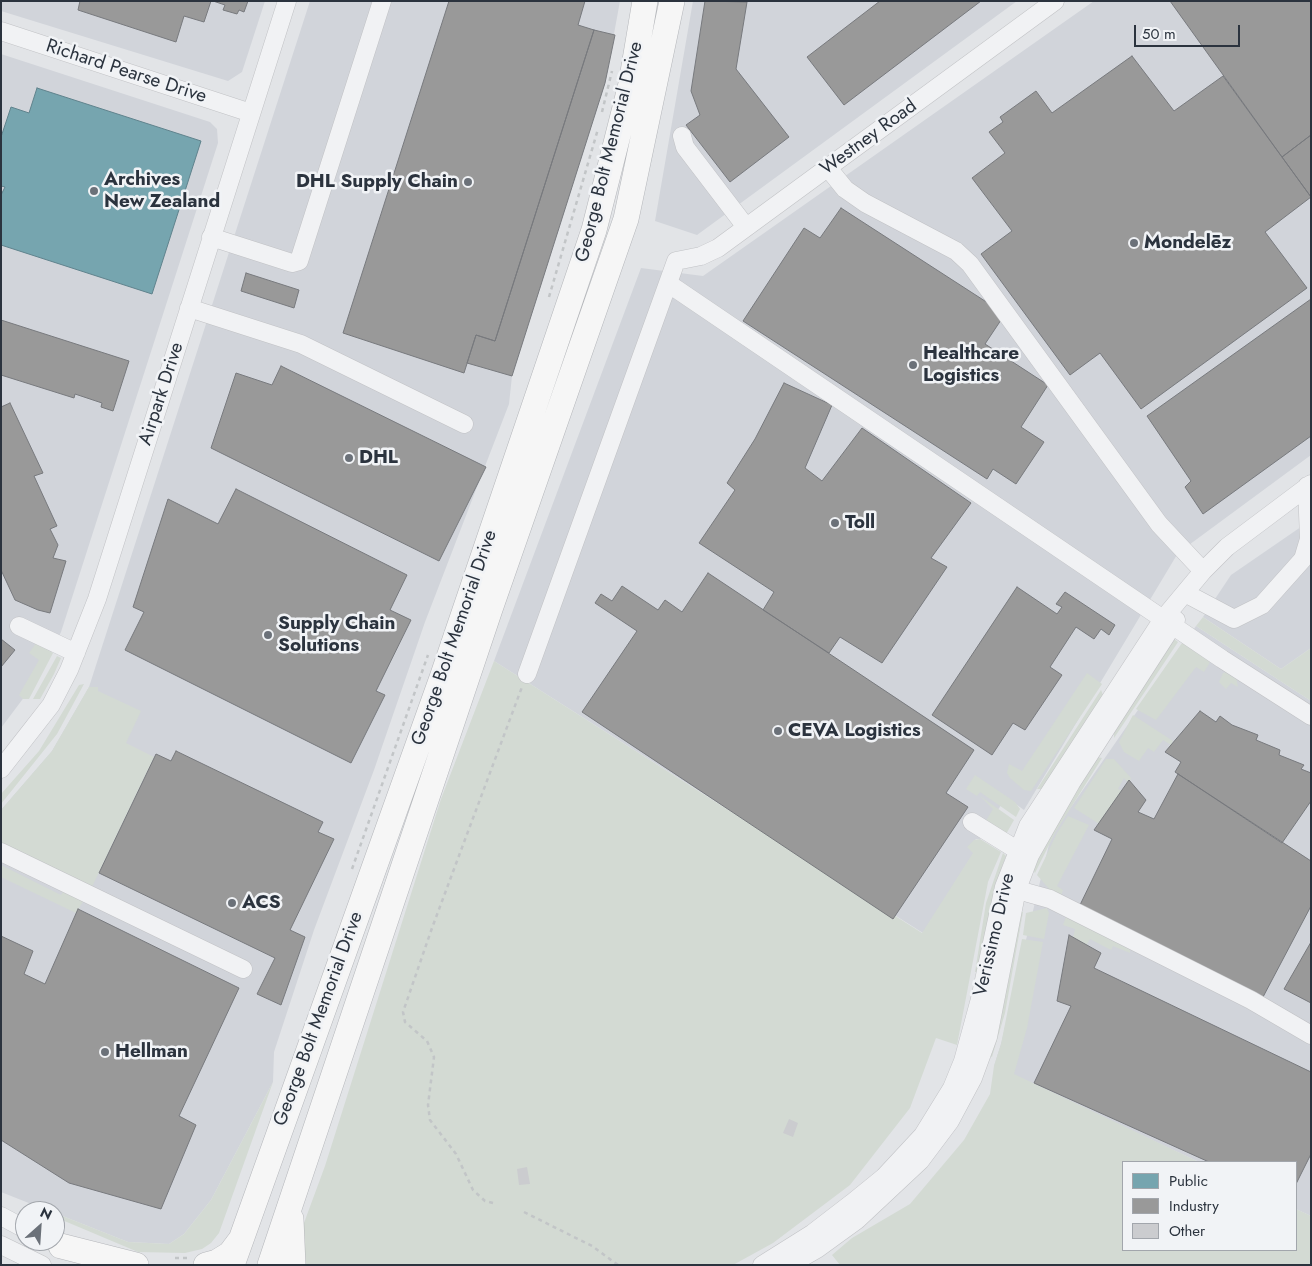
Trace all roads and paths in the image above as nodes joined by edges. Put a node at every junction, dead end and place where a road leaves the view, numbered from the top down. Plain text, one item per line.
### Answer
1 (287, 1) edge
2 (382, 1) edge
3 (645, 1) edge
4 (672, 1) edge
5 (1055, 1) edge
6 (1, 31) edge
7 (613, 69) dead end
8 (251, 113) junction
9 (602, 115) dead end
10 (599, 125) dead end
11 (682, 136) dead end
12 (828, 168) junction
13 (746, 227) junction
14 (211, 237) junction
15 (669, 284) junction
16 (548, 301) dead end
17 (189, 308) junction
18 (464, 424) dead end
19 (1309, 485) edge
20 (1203, 571) junction
21 (1187, 594) junction
22 (1169, 622) junction
23 (19, 626) dead end
24 (429, 650) dead end
25 (76, 653) junction
26 (527, 674) joint
27 (1311, 716) edge
28 (1, 769) edge
29 (972, 822) dead end
30 (1017, 850) junction
31 (1, 852) edge
32 (351, 870) dead end
33 (1011, 888) junction
34 (243, 969) dead end
35 (1311, 1035) edge
36 (493, 1202) dead end
37 (291, 1204) junction
38 (524, 1212) dead end
39 (1, 1216) edge
40 (15, 1223) edge
41 (241, 1238) junction
42 (1, 1245) edge
43 (65, 1246) edge
44 (65, 1247) edge
45 (42, 1265) edge
46 (113, 1265) edge
47 (136, 1265) edge
48 (206, 1265) edge
49 (232, 1265) edge
50 (270, 1265) edge
51 (293, 1265) edge
52 (618, 1265) edge
53 (762, 1265) edge
54 (789, 1265) edge

1 - 8 street, Airpark Drive
2 - 14 street
3 - 41 highway, George Bolt Memorial Drive
4 - 37 highway, George Bolt Memorial Drive
5 - 12 street, Westney Road
6 - 8 street, Richard Pearse Drive
7 - 9 path
8 - 14 street, Airpark Drive
10 - 16 path
11 - 13 street
12 - 13 street, Westney Road
12 - 20 street
13 - 15 street, Westney Road
14 - 17 street, Airpark Drive
15 - 22 street
15 - 26 street
17 - 18 street
17 - 25 street, Airpark Drive
19 - 20 street, Verissimo Drive
19 - 21 street
20 - 21 street, Verissimo Drive
21 - 22 street, Verissimo Drive
22 - 27 street
22 - 30 street, Verissimo Drive
22 - 33 street, Verissimo Drive
23 - 25 street
24 - 32 path
25 - 28 street, Airpark Drive
26 - 36 path
29 - 30 street
30 - 33 street, Verissimo Drive
31 - 34 street
33 - 35 street
33 - 53 street, Verissimo Drive
33 - 54 street, Verissimo Drive
37 - 50 highway, George Bolt Memorial Drive
37 - 51 highway
38 - 52 path
39 - 40 street
41 - 48 highway
41 - 49 highway, George Bolt Memorial Drive
42 - 45 street
43 - 47 highway
44 - 46 street

